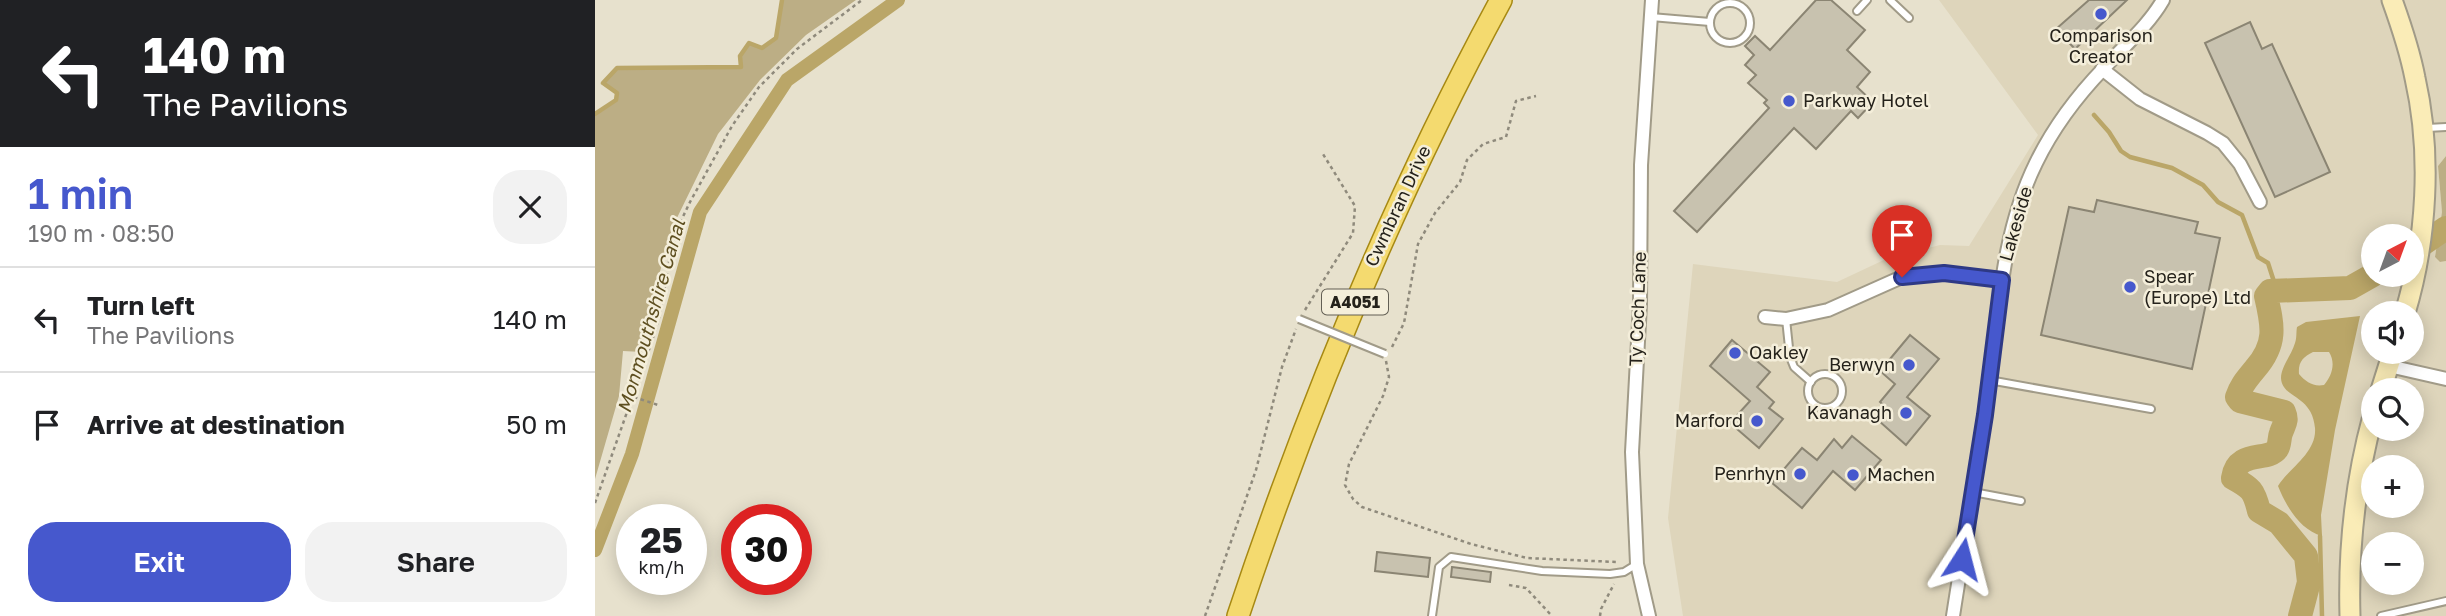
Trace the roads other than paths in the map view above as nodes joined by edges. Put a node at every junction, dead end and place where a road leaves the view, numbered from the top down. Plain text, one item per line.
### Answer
1 (1501, 0) edge
2 (1652, 0) edge
3 (1867, 0) edge
4 (1890, 0) edge
5 (2163, 0) edge
6 (2392, 0) edge
7 (1744, 3) edge
8 (1857, 11) dead end
9 (1651, 17) junction
10 (1909, 18) dead end
11 (1710, 22) junction
12 (2102, 69) junction
13 (2446, 127) edge
14 (2422, 129) junction
15 (2260, 202) dead end
16 (2002, 280) junction
17 (2407, 301) edge
18 (1765, 317) dead end
19 (1299, 319) road end
20 (1786, 319) junction
21 (1385, 354) road end
22 (2405, 364) edge
23 (2446, 379) edge
24 (1989, 380) junction
25 (1811, 382) junction
26 (2151, 409) dead end
27 (2367, 441) edge
28 (1973, 492) junction
29 (2021, 501) dead end
30 (1637, 564) junction
31 (2446, 601) edge
32 (1238, 616) edge
33 (1432, 616) edge
34 (1649, 616) edge
35 (1953, 616) edge
36 (2350, 616) edge
37 (2381, 616) edge

1 - 32 main road, Cwmbran Drive / A4051
2 - 9 street, Ty Coch Lane
3 - 8 lane
4 - 10 lane
5 - 12 street, Lakeside
6 - 14 street
7 - 11 lane
7 - 11 lane
9 - 11 lane
9 - 30 street, Ty Coch Lane
12 - 15 street
12 - 16 street, Lakeside
13 - 14 lane
14 - 17 street
16 - 20 street
16 - 24 street, Lakeside
18 - 20 street
19 - 21 lane, bridge
20 - 25 lane
22 - 23 street
24 - 26 lane
24 - 28 street, Lakeside
25 - 25 lane
27 - 36 street
28 - 29 lane
28 - 35 street, Lakeside
30 - 33 lane
30 - 34 street, Ty Coch Lane
31 - 37 lane

